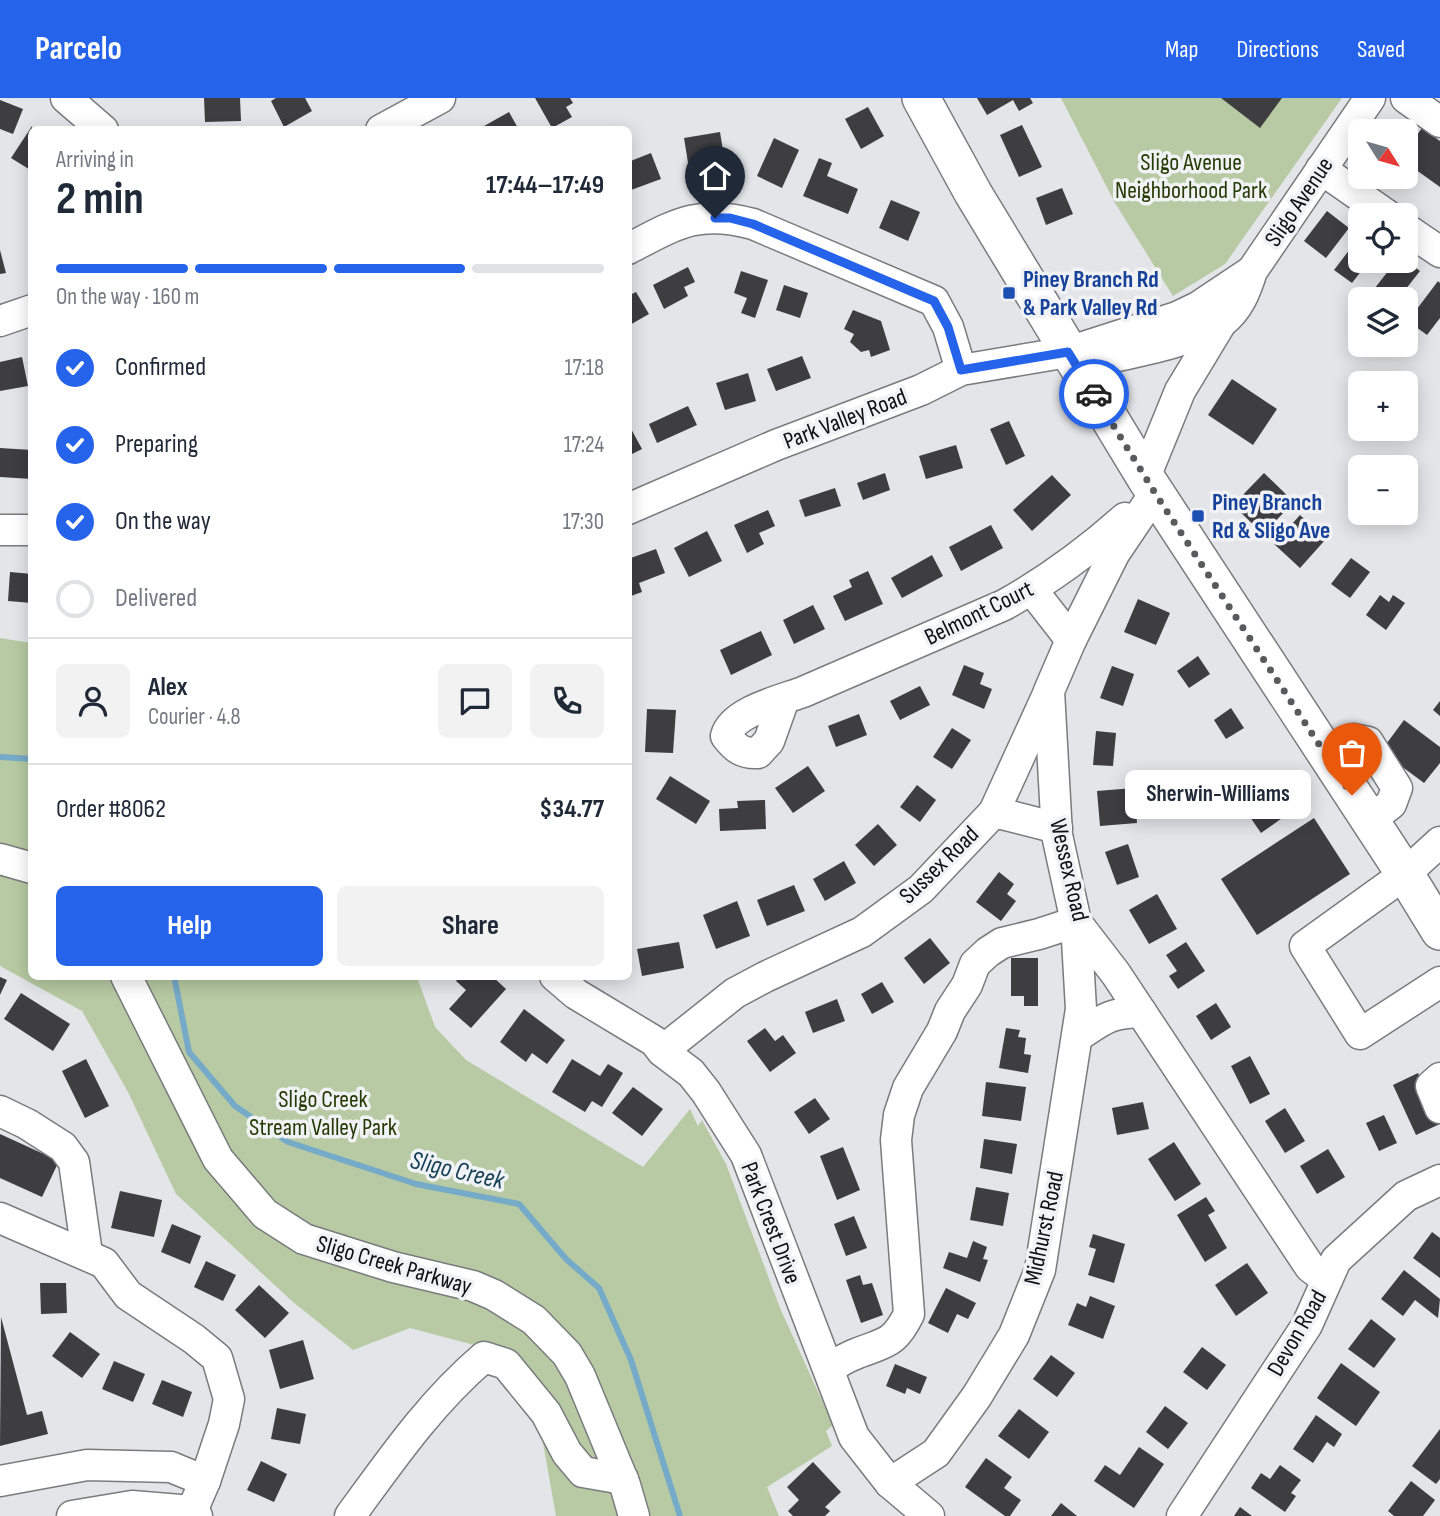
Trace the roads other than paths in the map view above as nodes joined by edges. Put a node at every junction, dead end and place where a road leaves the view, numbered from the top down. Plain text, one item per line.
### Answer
1 (66, 98) edge
2 (440, 98) edge
3 (921, 98) edge
4 (1370, 98) edge
5 (1406, 98) edge
6 (1440, 122) edge
7 (98, 126) edge
8 (388, 126) edge
9 (1321, 169) junction
10 (1370, 203) edge
11 (1418, 237) edge
12 (632, 247) edge
13 (1440, 252) edge
14 (1252, 271) junction
15 (28, 311) edge
16 (0, 321) edge
17 (1221, 323) junction
18 (1068, 352) junction
19 (961, 370) junction
20 (1150, 485) junction
21 (632, 507) edge
22 (0, 530) edge
23 (28, 530) edge
24 (1032, 590) junction
25 (1071, 640) junction
26 (1049, 691) junction
27 (784, 699) dead end
28 (994, 811) junction
29 (1056, 828) junction
30 (1440, 842) edge
31 (0, 859) edge
32 (28, 867) edge
33 (1405, 874) junction
34 (1076, 922) junction
35 (1440, 932) edge
36 (128, 980) edge
37 (560, 980) edge
38 (1440, 982) edge
39 (1141, 1013) junction
40 (1078, 1036) junction
41 (662, 1051) junction
42 (1440, 1078) edge
43 (1440, 1108) edge
44 (0, 1111) edge
45 (1440, 1180) edge
46 (0, 1218) edge
47 (87, 1254) junction
48 (1327, 1280) junction
49 (828, 1368) junction
50 (622, 1479) junction
51 (0, 1481) edge
52 (205, 1481) junction
53 (890, 1483) junction
54 (195, 1513) edge
55 (72, 1516) edge
56 (350, 1516) edge
57 (634, 1516) edge
58 (929, 1516) edge
59 (1182, 1516) edge

1 - 7 street
2 - 8 street
3 - 18 main road
4 - 9 street, Sligo Avenue
5 - 6 street
9 - 10 street
9 - 14 street, Sligo Avenue
11 - 13 street
12 - 19 street
14 - 17 street, Sligo Avenue
14 - 18 street, Sligo Avenue
15 - 16 street
17 - 18 street
17 - 20 street, Sligo Avenue
18 - 19 street, Park Valley Road
18 - 20 main road
19 - 21 street, Park Valley Road
20 - 24 street, Belmont Court
20 - 25 street, Wessex Road
20 - 33 main road
22 - 23 street
24 - 25 street
24 - 27 street, Belmont Court
25 - 26 street, Wessex Road
26 - 28 street, Sussex Road
26 - 29 street, Wessex Road
28 - 29 street
28 - 41 street, Sussex Road
29 - 34 street, Wessex Road
30 - 33 street
31 - 32 street
33 - 35 main road
33 - 38 street
34 - 39 street, Wessex Road
34 - 40 street, Midhurst Road
34 - 49 street
36 - 50 street, Sligo Creek Parkway
37 - 41 street, Park Crest Drive
39 - 40 street
39 - 48 street, Wessex Road
40 - 53 street, Midhurst Road
41 - 49 street, Park Crest Drive
42 - 43 street
44 - 47 street
45 - 48 street, Devon Road
46 - 47 street
47 - 52 street
48 - 59 street, Devon Road
49 - 53 street, Park Crest Drive
50 - 56 street
50 - 57 street, Sligo Creek Parkway
51 - 52 street
52 - 54 street
53 - 58 street, Park Crest Drive
54 - 55 street

